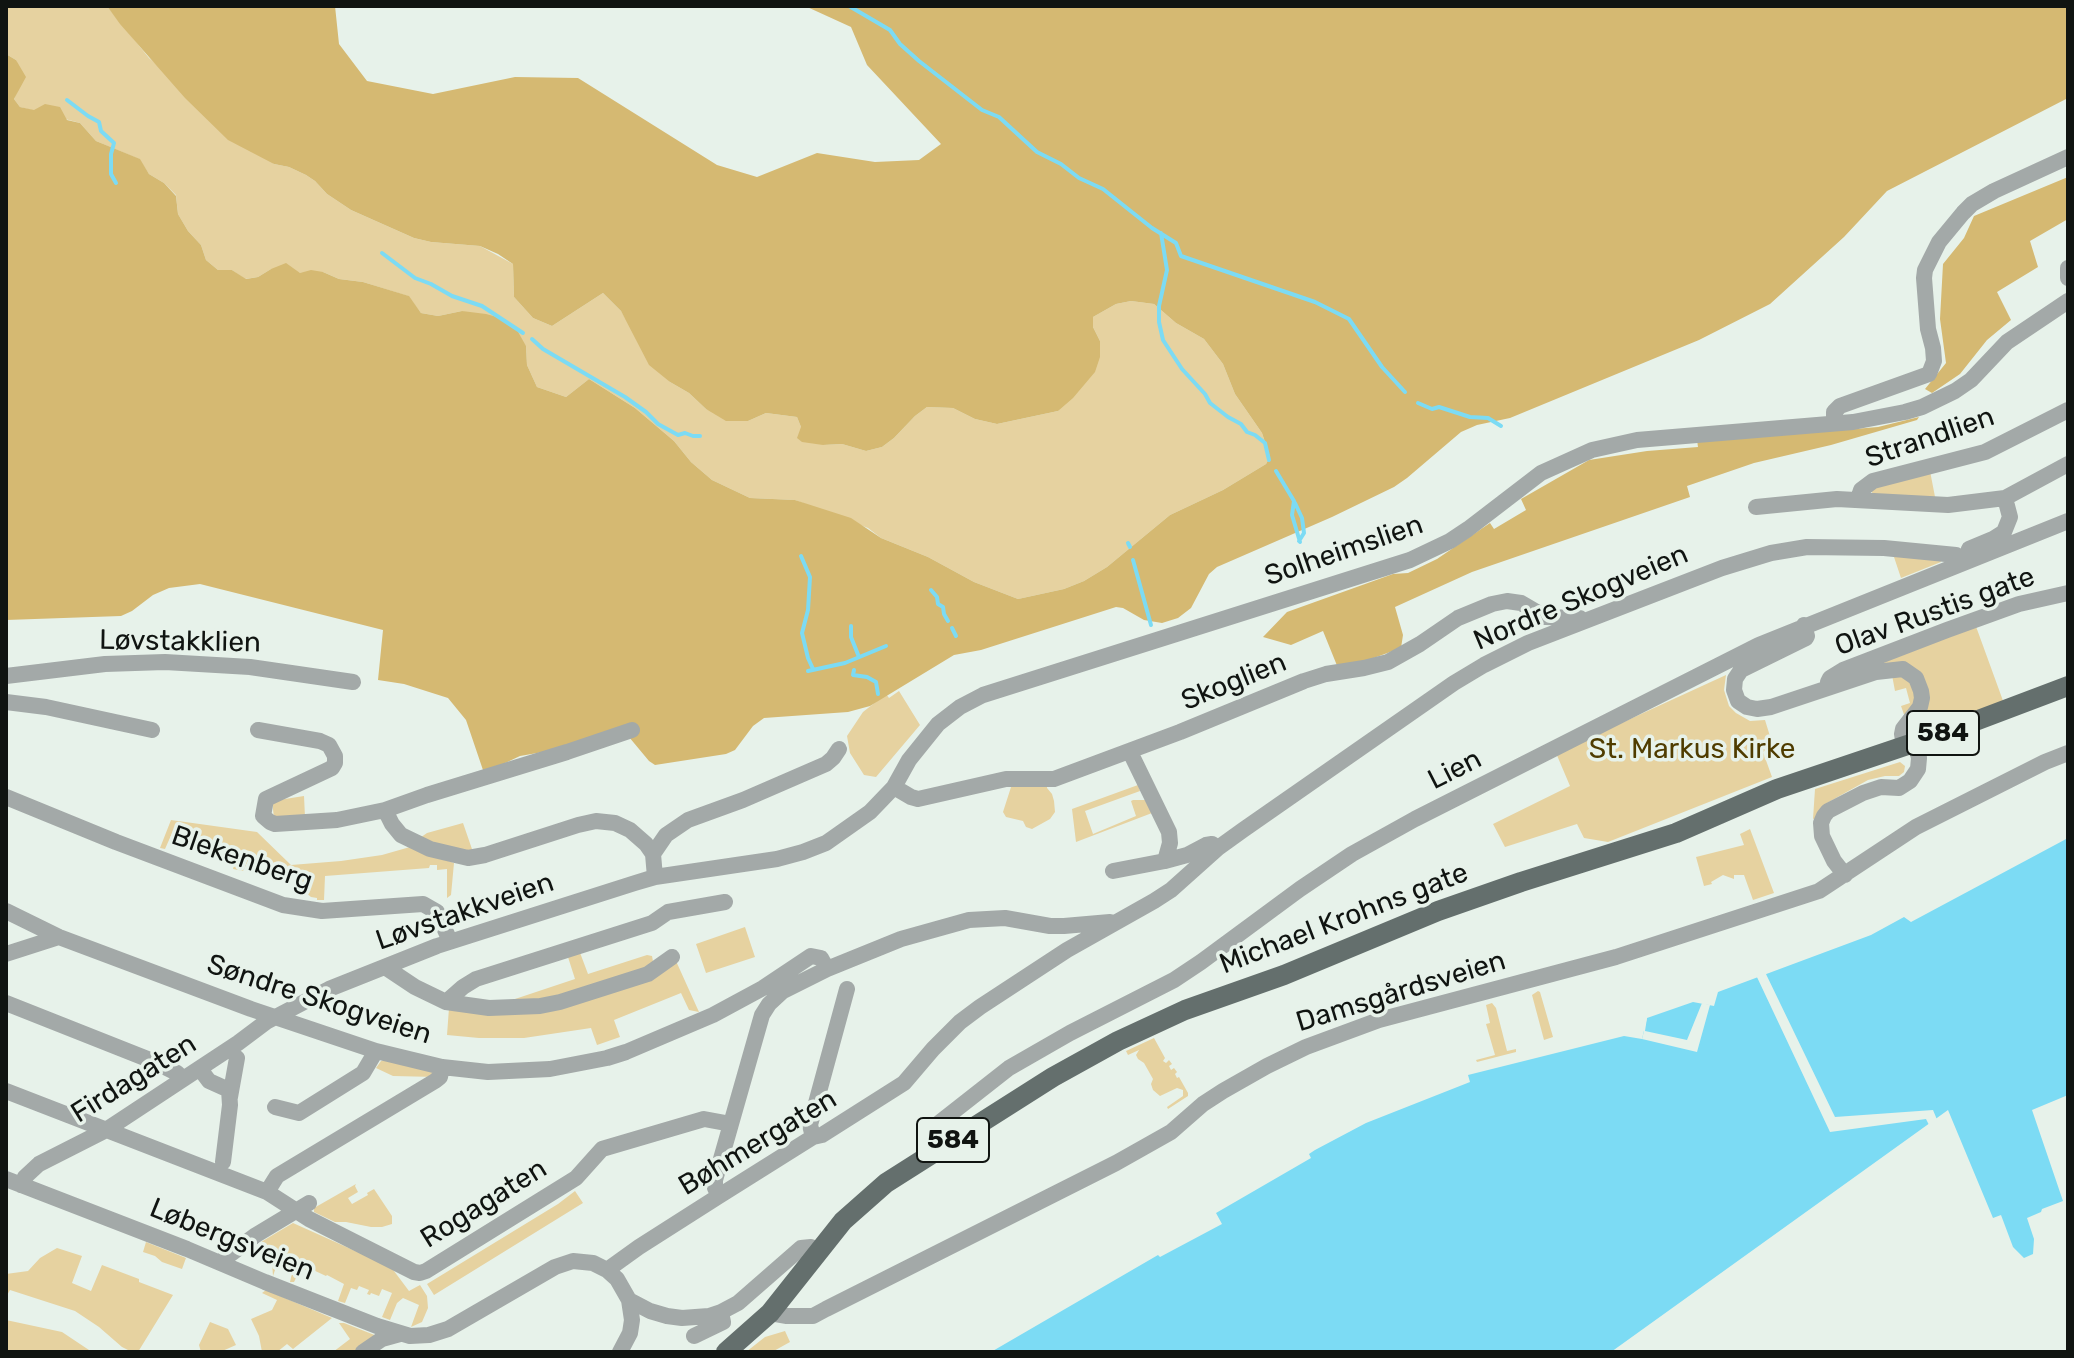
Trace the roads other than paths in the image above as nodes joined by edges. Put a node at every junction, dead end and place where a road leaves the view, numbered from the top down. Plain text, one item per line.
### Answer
1 (2068, 157) edge
2 (2068, 268) edge
3 (2068, 278) edge
4 (2068, 301) edge
5 (2068, 410) edge
6 (1834, 423) junction
7 (2068, 464) edge
8 (2005, 498) junction
9 (1858, 499) junction
10 (1756, 507) dead end
11 (2068, 521) edge
12 (1964, 562) junction
13 (2068, 593) edge
14 (1585, 621) junction
15 (1804, 625) junction
16 (6, 676) edge
17 (353, 682) dead end
18 (2068, 686) edge
19 (1829, 687) junction
20 (6, 702) edge
21 (152, 730) dead end
22 (258, 730) dead end
23 (632, 730) dead end
24 (1910, 744) junction
25 (839, 749) dead end
26 (2068, 753) edge
27 (1132, 756) dead end
28 (894, 787) junction
29 (6, 797) edge
30 (385, 810) junction
31 (1218, 848) junction
32 (653, 854) junction
33 (1165, 861) junction
34 (1113, 871) dead end
35 (1845, 875) junction
36 (655, 877) junction
37 (725, 902) dead end
38 (6, 911) edge
39 (1115, 922) junction
40 (59, 937) junction
41 (450, 941) junction
42 (6, 954) edge
43 (672, 957) dead end
44 (385, 967) junction
45 (827, 969) junction
46 (847, 989) dead end
47 (446, 1002) junction
48 (6, 1003) edge
49 (277, 1017) junction
50 (376, 1051) junction
51 (237, 1058) dead end
52 (442, 1067) junction
53 (200, 1069) junction
54 (550, 1069) junction
55 (183, 1079) junction
56 (530, 1082) dead end
57 (6, 1091) edge
58 (230, 1097) junction
59 (275, 1107) dead end
60 (731, 1124) junction
61 (106, 1130) junction
62 (813, 1137) junction
63 (935, 1151) junction
64 (223, 1162) dead end
65 (14, 1182) edge
66 (267, 1192) junction
67 (719, 1196) junction
68 (302, 1207) junction
69 (820, 1251) junction
70 (220, 1262) junction
71 (607, 1270) junction
72 (629, 1300) junction
73 (721, 1312) junction
74 (770, 1313) junction
75 (400, 1334) junction
76 (694, 1336) dead end
77 (363, 1352) edge
78 (620, 1352) edge
79 (726, 1352) edge

1 - 6 street
2 - 3 street
4 - 6 street, Solheimslien
5 - 9 street, Strandlien
6 - 28 street, Solheimslien
7 - 8 street, Strandlien
8 - 9 street, Strandlien
8 - 12 street
9 - 10 street, Strandlien
11 - 12 street, Lien
12 - 14 street, Nordre Skogveien
12 - 15 street, Lien
13 - 19 street, Olav Rustis gate
14 - 28 street, Skoglien
14 - 31 street, Nordre Skogveien
15 - 19 street
15 - 63 street, Lien
16 - 17 street, Løvstakklien
18 - 24 main road, Michael Krohns gate / 584
19 - 24 street
20 - 21 street
22 - 30 street
23 - 30 street
24 - 35 street
24 - 63 main road, Michael Krohns gate / 584
25 - 32 street
26 - 35 street, Damsgårdsveien
27 - 33 street
28 - 36 street, Solheimslien
29 - 41 street, Blekenberg
30 - 32 street, Løvstakkveien
31 - 33 street, Nordre Skogveien
31 - 39 street, Nordre Skogveien
32 - 36 street
33 - 34 street, Nordre Skogveien
35 - 74 street, Damsgårdsveien
36 - 41 street, Løvstakkveien
37 - 47 street
38 - 40 street, Søndre Skogveien
39 - 45 street, Søndre Skogveien
39 - 62 street, Bøhmergaten
40 - 42 street
40 - 49 street, Søndre Skogveien
41 - 44 street, Løvstakkveien
43 - 47 street
44 - 47 street
44 - 49 street, Løvstakkveien
45 - 54 street, Søndre Skogveien
45 - 60 street
46 - 62 street
48 - 55 street
49 - 50 street, Søndre Skogveien
49 - 53 street, Firdagaten
50 - 52 street, Søndre Skogveien
50 - 59 street
51 - 58 street
52 - 54 street, Søndre Skogveien
52 - 66 street
53 - 55 street, Firdagaten
53 - 58 street
54 - 56 street
55 - 61 street, Firdagaten
57 - 61 street, Rogagaten
58 - 64 street
60 - 67 street
60 - 68 street, Rogagaten
61 - 65 street, Firdagaten
61 - 66 street, Rogagaten
62 - 67 street, Bøhmergaten
63 - 69 main road, Michael Krohns gate / 584
65 - 70 street, Løbergsveien
66 - 68 street, Rogagaten
67 - 71 street, Bøhmergaten
68 - 70 street
69 - 73 street
69 - 74 main road, Michael Krohns gate / 584
70 - 75 street, Løbergsveien
71 - 72 street
71 - 75 street
72 - 73 street
72 - 78 street
73 - 76 street
74 - 79 main road, Michael Krohns gate / 584
75 - 77 street

